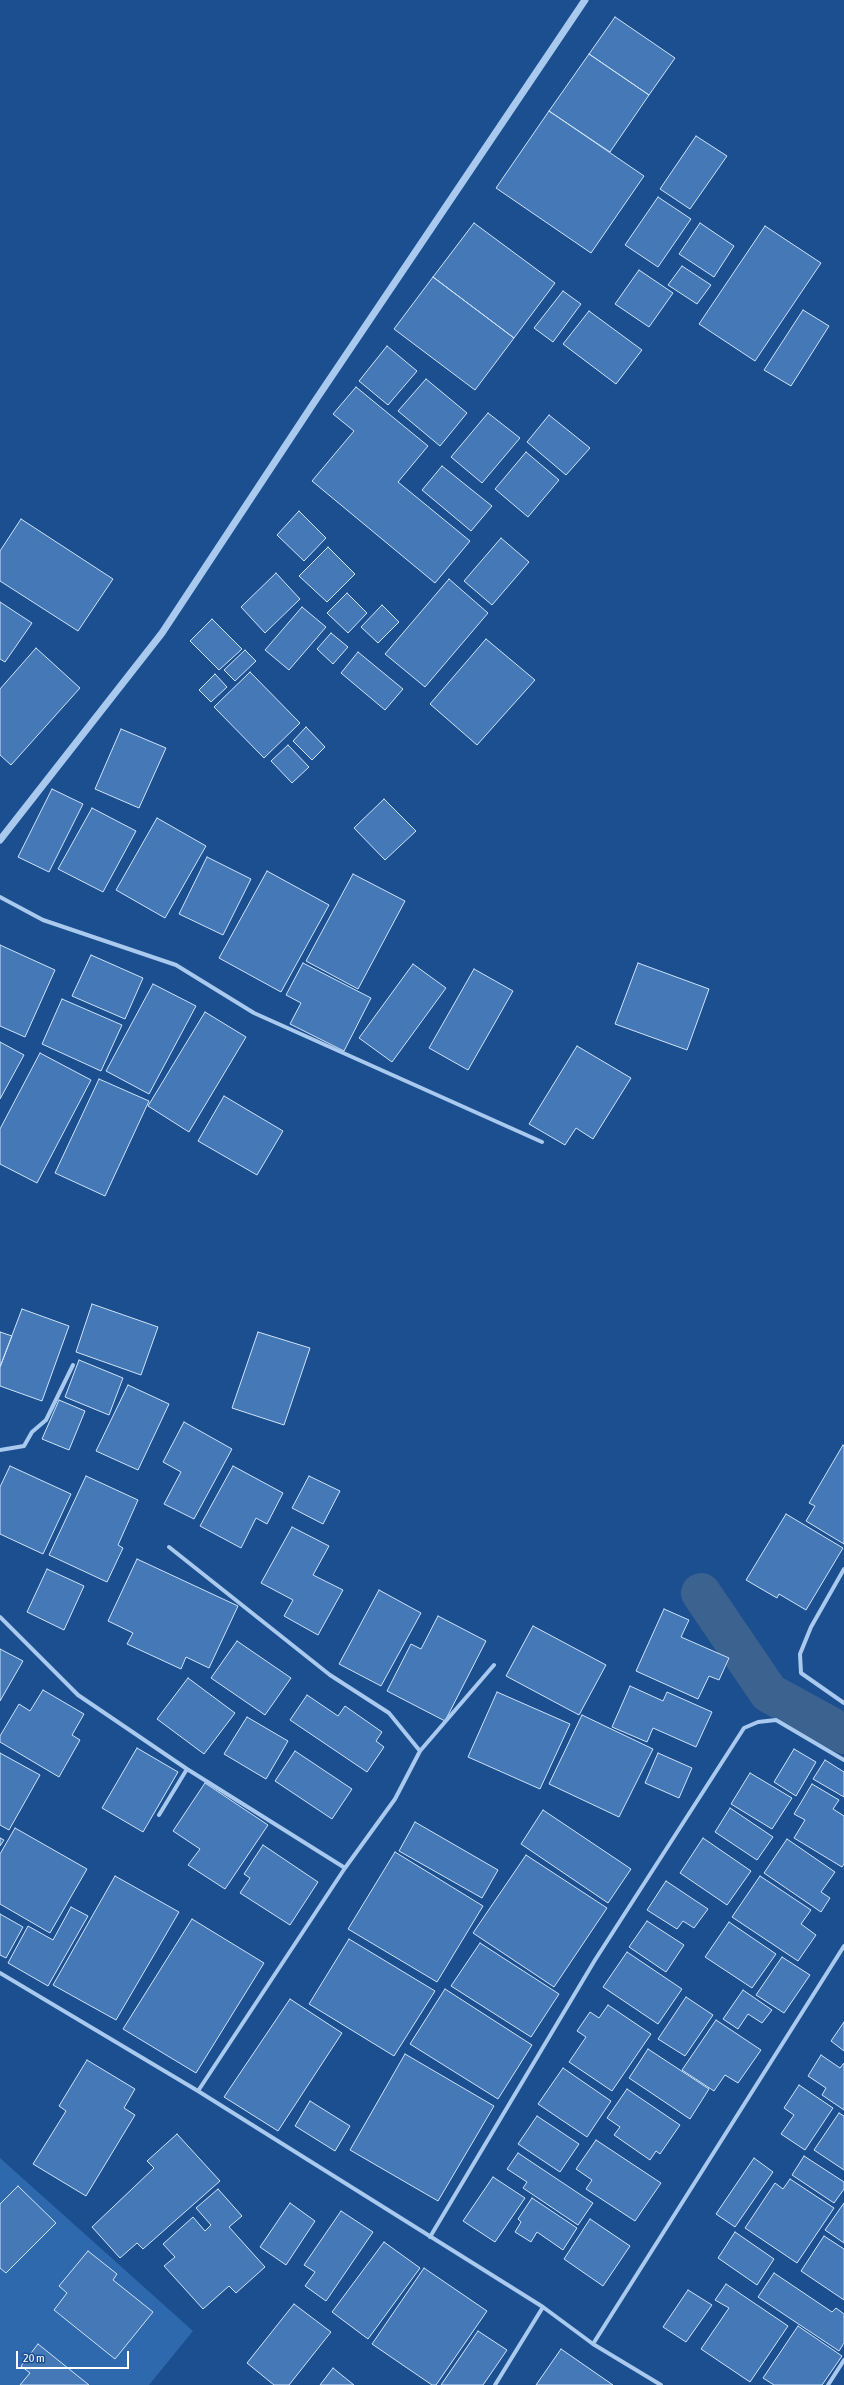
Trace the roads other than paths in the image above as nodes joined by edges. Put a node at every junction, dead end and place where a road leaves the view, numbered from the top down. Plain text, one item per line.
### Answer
1 (584, 0) edge
2 (0, 840) edge
3 (0, 898) edge
4 (542, 1142) dead end
5 (73, 1365) dead end
6 (0, 1450) edge
7 (169, 1547) dead end
8 (844, 1569) edge
9 (0, 1616) edge
10 (494, 1665) dead end
11 (844, 1703) edge
12 (420, 1751) junction
13 (844, 1760) edge
14 (187, 1769) junction
15 (159, 1815) dead end
16 (346, 1868) junction
17 (844, 1946) edge
18 (0, 1973) edge
19 (198, 2091) junction
20 (430, 2238) junction
21 (543, 2307) junction
22 (593, 2344) junction
23 (844, 2360) edge
24 (494, 2385) edge
25 (661, 2385) edge
26 (828, 2385) edge

1 - 2 street
3 - 4 street
5 - 6 street
7 - 12 street
8 - 11 street
9 - 14 street
10 - 12 street
12 - 16 street
13 - 20 street
14 - 15 street
14 - 16 street
16 - 19 street
17 - 22 street
18 - 19 street
19 - 20 street
20 - 21 street
21 - 22 street
21 - 24 street
22 - 25 street
23 - 26 street

